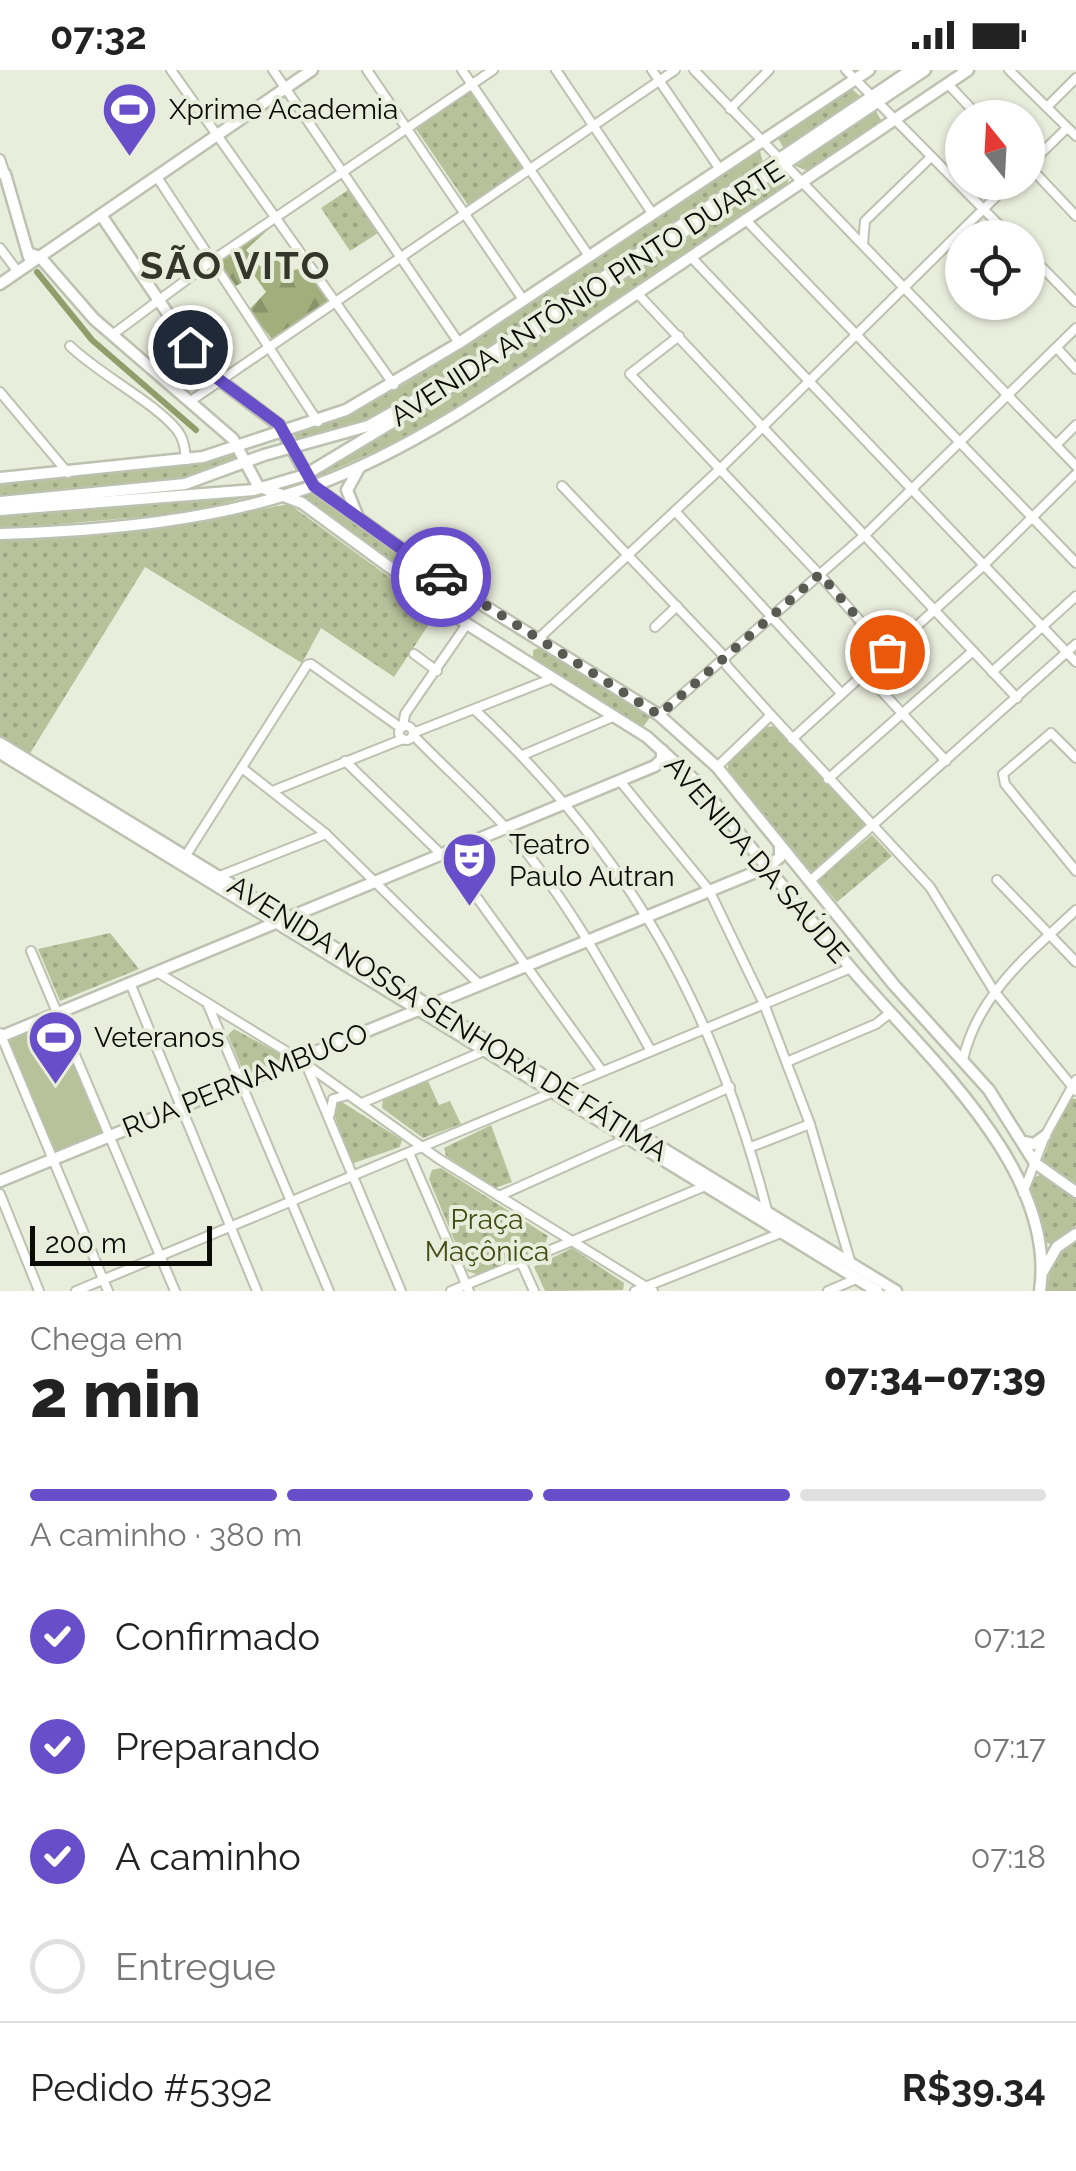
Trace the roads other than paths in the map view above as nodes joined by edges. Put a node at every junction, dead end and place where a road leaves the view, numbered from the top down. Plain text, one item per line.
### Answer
1 (172, 70) edge
2 (273, 70) edge
3 (312, 70) edge
4 (367, 70) edge
5 (462, 70) edge
6 (493, 70) edge
7 (556, 70) edge
8 (652, 70) edge
9 (674, 70) edge
10 (694, 70) edge
11 (770, 70) edge
12 (846, 70) edge
13 (870, 70) edge
14 (911, 70) edge
15 (925, 70) edge
16 (968, 70) edge
17 (1009, 70) edge
18 (1076, 78) edge
19 (855, 80) junction
20 (660, 82) junction
21 (472, 84) junction
22 (948, 84) junction
23 (286, 88) junction
24 (875, 100) junction
25 (963, 100) edge
26 (1047, 107) junction
27 (730, 109) junction
28 (894, 120) junction
29 (594, 126) junction
30 (407, 128) junction
31 (1068, 128) junction
32 (218, 134) junction
33 (1076, 136) edge
34 (761, 141) junction
35 (1045, 149) edge
36 (932, 158) junction
37 (0, 159) edge
38 (781, 161) junction
39 (719, 168) junction
40 (530, 170) junction
41 (343, 172) junction
42 (2, 174) edge
43 (157, 177) junction
44 (800, 182) junction
45 (1045, 183) edge
46 (993, 200) edge
47 (984, 209) junction
48 (467, 213) junction
49 (652, 213) junction
50 (101, 215) junction
51 (277, 216) junction
52 (1076, 216) edge
53 (746, 220) junction
54 (995, 220) edge
55 (865, 222) junction
56 (844, 226) junction
57 (864, 246) junction
58 (0, 248) edge
59 (589, 256) junction
60 (33, 258) junction
61 (400, 258) junction
62 (691, 258) junction
63 (213, 260) junction
64 (1045, 270) edge
65 (18, 272) junction
66 (0, 284) edge
67 (905, 288) junction
68 (637, 292) junction
69 (159, 300) junction
70 (338, 301) junction
71 (524, 301) junction
72 (1076, 302) edge
73 (1076, 328) edge
74 (112, 335) junction
75 (856, 335) junction
76 (679, 336) junction
77 (459, 344) junction
78 (70, 346) dead end
79 (270, 346) junction
80 (1056, 348) junction
81 (1076, 369) edge
82 (221, 380) junction
83 (809, 382) junction
84 (394, 385) junction
85 (0, 392) edge
86 (1008, 394) junction
87 (192, 400) junction
88 (318, 422) junction
89 (764, 425) junction
90 (220, 426) junction
91 (1076, 426) edge
92 (286, 434) junction
93 (960, 442) junction
94 (292, 446) junction
95 (1056, 446) junction
96 (240, 448) junction
97 (209, 456) junction
98 (186, 460) junction
99 (247, 461) junction
100 (364, 464) junction
101 (1076, 466) edge
102 (720, 469) junction
103 (68, 473) junction
104 (1076, 474) edge
105 (305, 475) junction
106 (0, 478) edge
107 (314, 486) junction
108 (562, 486) dead end
109 (263, 488) junction
110 (912, 490) junction
111 (284, 495) junction
112 (0, 506) edge
113 (675, 511) junction
114 (1032, 517) junction
115 (361, 520) junction
116 (0, 534) edge
117 (866, 534) junction
118 (629, 554) junction
119 (1076, 563) edge
120 (983, 566) junction
121 (820, 574) junction
122 (462, 592) junction
123 (1076, 596) edge
124 (436, 601) junction
125 (677, 606) junction
126 (934, 610) junction
127 (773, 616) junction
128 (467, 624) junction
129 (1042, 626) junction
130 (655, 627) dead end
131 (537, 640) junction
132 (1076, 644) edge
133 (973, 651) junction
134 (887, 652) junction
135 (1066, 652) junction
136 (414, 654) dead end
137 (724, 659) junction
138 (1076, 662) edge
139 (531, 665) junction
140 (436, 670) junction
141 (864, 672) junction
142 (992, 672) junction
143 (552, 678) junction
144 (841, 693) junction
145 (1016, 698) junction
146 (475, 710) junction
147 (902, 713) junction
148 (659, 715) junction
149 (770, 715) junction
150 (614, 716) junction
151 (406, 732) junction
152 (647, 737) junction
153 (792, 739) junction
154 (0, 743) edge
155 (662, 750) junction
156 (0, 753) edge
157 (523, 755) junction
158 (1076, 758) edge
159 (946, 761) junction
160 (345, 762) junction
161 (717, 767) junction
162 (242, 768) junction
163 (828, 778) junction
164 (620, 781) junction
165 (700, 786) junction
166 (275, 790) junction
167 (566, 803) junction
168 (872, 826) junction
169 (506, 828) junction
170 (326, 834) junction
171 (778, 839) junction
172 (441, 854) junction
173 (183, 860) junction
174 (768, 866) junction
175 (1076, 871) edge
176 (218, 877) junction
177 (810, 880) junction
178 (998, 880) dead end
179 (375, 882) junction
180 (709, 890) junction
181 (244, 904) junction
182 (1076, 910) edge
183 (649, 915) junction
184 (280, 921) junction
185 (1050, 934) junction
186 (240, 937) junction
187 (588, 939) junction
188 (30, 951) dead end
189 (1076, 962) edge
190 (527, 964) junction
191 (851, 968) junction
192 (157, 972) junction
193 (130, 983) junction
194 (479, 984) junction
195 (897, 988) junction
196 (994, 991) junction
197 (764, 1004) junction
198 (208, 1005) junction
199 (421, 1007) junction
200 (58, 1013) junction
201 (890, 1014) junction
202 (706, 1028) junction
203 (0, 1036) edge
204 (967, 1041) junction
205 (952, 1048) junction
206 (484, 1051) junction
207 (650, 1051) junction
208 (963, 1060) junction
209 (789, 1061) junction
210 (302, 1062) junction
211 (602, 1072) junction
212 (320, 1074) junction
213 (241, 1081) junction
214 (1074, 1085) edge
215 (730, 1088) junction
216 (557, 1090) junction
217 (350, 1095) junction
218 (362, 1103) junction
219 (182, 1106) junction
220 (330, 1114) junction
221 (810, 1124) junction
222 (629, 1135) junction
223 (109, 1136) junction
224 (1046, 1136) junction
225 (1024, 1142) junction
226 (424, 1147) junction
227 (751, 1147) junction
228 (409, 1153) junction
229 (438, 1159) junction
230 (50, 1160) junction
231 (1035, 1163) junction
232 (355, 1174) junction
233 (422, 1180) junction
234 (0, 1181) edge
235 (703, 1186) junction
236 (1076, 1192) edge
237 (1023, 1193) junction
238 (0, 1194) edge
239 (500, 1196) junction
240 (291, 1201) junction
241 (768, 1214) junction
242 (230, 1227) junction
243 (780, 1232) junction
244 (1076, 1234) edge
245 (574, 1239) junction
246 (1039, 1241) junction
247 (1057, 1248) junction
248 (161, 1256) junction
249 (521, 1262) junction
250 (851, 1264) junction
251 (1042, 1273) junction
252 (856, 1279) junction
253 (104, 1280) junction
254 (468, 1288) edge
255 (649, 1289) edge
256 (893, 1290) edge
257 (39, 1291) edge
258 (76, 1291) edge
259 (108, 1291) edge
260 (175, 1291) edge
261 (257, 1291) edge
262 (329, 1291) edge
263 (401, 1291) edge
264 (451, 1291) edge
265 (534, 1291) edge
266 (635, 1291) edge
267 (828, 1291) edge
268 (876, 1291) edge
269 (1040, 1291) edge

1 - 32 street
2 - 23 street
3 - 23 main road
4 - 30 street
5 - 21 street
6 - 21 street
7 - 29 street
8 - 20 street
9 - 20 street
10 - 27 street
11 - 27 street
12 - 19 street
13 - 19 main road
14 - 24 main road, AVENIDA ANTÔNIO PINTO DUARTE
15 - 24 main road, AVENIDA ANTÔNIO PINTO DUARTE
16 - 22 main road
17 - 26 street
18 - 26 street
19 - 24 street
19 - 34 main road
20 - 29 street
20 - 39 street
21 - 30 street
21 - 40 street
22 - 25 street
22 - 28 main road
23 - 32 main road
23 - 41 street
24 - 28 street
24 - 38 main road, AVENIDA ANTÔNIO PINTO DUARTE
26 - 31 street
27 - 34 street
28 - 36 street
28 - 44 main road
29 - 40 street
29 - 49 street
30 - 41 street
30 - 48 street
31 - 33 street
31 - 35 street
32 - 43 main road
32 - 51 street
34 - 38 street
34 - 39 main road
36 - 47 street
36 - 55 street
37 - 42 street
38 - 44 street
38 - 94 main road, AVENIDA ANTÔNIO PINTO DUARTE
38 - 105 main road, AVENIDA ANTÔNIO PINTO DUARTE
39 - 49 main road
40 - 48 street
40 - 59 street
41 - 51 street
41 - 61 street
42 - 60 main road
43 - 50 main road
43 - 63 street
44 - 53 main road
44 - 56 street
45 - 52 street
46 - 47 street
47 - 54 street
47 - 67 street
48 - 61 street
48 - 71 street
49 - 59 main road
50 - 60 main road
50 - 69 main road
51 - 63 street
51 - 70 street
53 - 62 main road
53 - 75 street
55 - 56 street
55 - 57 street
56 - 57 street
57 - 67 street
58 - 65 street
59 - 71 main road
60 - 65 main road
60 - 74 main road
61 - 70 street
61 - 77 street
62 - 68 main road
62 - 83 street
63 - 69 street
63 - 79 street
64 - 72 street
65 - 66 main road
67 - 75 street
67 - 86 street
68 - 76 street
68 - 100 main road
69 - 74 street
69 - 82 main road
70 - 79 street
70 - 84 street
71 - 77 main road
73 - 80 street
74 - 87 main road
75 - 83 street
75 - 93 street
76 - 89 street
76 - 102 street
77 - 84 main road
78 - 98 street
79 - 82 street
79 - 88 street
80 - 81 street
80 - 86 street
82 - 87 street
82 - 92 main road
83 - 89 street
83 - 110 street
84 - 88 main road
85 - 103 street
86 - 93 street
86 - 95 street
87 - 90 main road
88 - 92 main road
89 - 102 street
89 - 117 street
90 - 96 main road
90 - 97 main road
91 - 95 street
92 - 94 main road, AVENIDA DA SAÚDE
92 - 96 main road
93 - 110 street
93 - 114 street
94 - 99 main road, AVENIDA ANTÔNIO PINTO DUARTE
94 - 105 main road, AVENIDA DA SAÚDE
95 - 101 street
96 - 97 main road
96 - 99 main road
97 - 98 main road
98 - 103 main road
99 - 109 main road
99 - 112 main road, AVENIDA ANTÔNIO PINTO DUARTE
100 - 107 main road
100 - 115 main road
102 - 113 street
102 - 121 street
103 - 106 main road
104 - 114 street
105 - 107 main road, AVENIDA DA SAÚDE
105 - 109 main road, AVENIDA ANTÔNIO PINTO DUARTE
107 - 111 main road
107 - 115 main road, AVENIDA DA SAÚDE
108 - 118 street
109 - 111 main road, AVENIDA DA SAÚDE
109 - 112 main road, AVENIDA ANTÔNIO PINTO DUARTE
110 - 117 street
110 - 120 street
111 - 116 main road
111 - 124 main road, AVENIDA DA SAÚDE
113 - 118 street
113 - 127 street
114 - 119 street
114 - 120 street
115 - 122 main road, AVENIDA DA SAÚDE
117 - 121 street
117 - 126 street
118 - 125 street
118 - 131 street
120 - 126 street
120 - 129 street
121 - 127 street
121 - 134 street
122 - 124 main road
122 - 131 main road, AVENIDA DA SAÚDE
123 - 129 street
124 - 128 main road, AVENIDA DA SAÚDE
125 - 130 street
125 - 137 street
126 - 133 street
126 - 134 street
127 - 137 street
127 - 144 street
128 - 139 main road, AVENIDA DA SAÚDE
128 - 140 street
129 - 135 street
129 - 142 street
131 - 139 main road
131 - 148 main road, AVENIDA DA SAÚDE
132 - 135 street
133 - 142 street
133 - 147 street
134 - 141 street
135 - 138 street
135 - 145 street
136 - 140 street
137 - 148 street
137 - 149 street
139 - 143 main road, AVENIDA DA SAÚDE
140 - 151 street
141 - 144 street
141 - 147 street
142 - 145 street
143 - 146 street
143 - 150 main road, AVENIDA DA SAÚDE
144 - 153 street
145 - 159 street
146 - 151 street
146 - 157 street
147 - 159 street
147 - 163 street
148 - 152 main road
148 - 161 main road, AVENIDA DA SAÚDE
149 - 153 street
149 - 161 street
150 - 152 main road, AVENIDA DA SAÚDE
150 - 157 street
151 - 160 street
151 - 162 street
151 - 169 street
152 - 155 main road, AVENIDA DA SAÚDE
153 - 163 street
154 - 173 main road, AVENIDA NOSSA SENHORA DE FÁTIMA
155 - 164 main road
155 - 165 main road, AVENIDA DA SAÚDE
156 - 173 main road, AVENIDA NOSSA SENHORA DE FÁTIMA
157 - 167 street
158 - 175 street
159 - 168 street
160 - 166 street
160 - 172 street
161 - 165 main road
161 - 171 main road, AVENIDA DA SAÚDE
162 - 166 street
162 - 173 street
163 - 168 street
164 - 167 main road
164 - 180 street
165 - 174 main road, AVENIDA DA SAÚDE
166 - 170 street
167 - 169 main road
167 - 183 street
168 - 177 street
168 - 196 street
169 - 172 main road
169 - 187 street
170 - 176 street
170 - 179 street
171 - 174 main road
171 - 177 main road, AVENIDA DA SAÚDE
172 - 179 main road
172 - 190 street
173 - 176 main road, AVENIDA NOSSA SENHORA DE FÁTIMA
173 - 181 main road, AVENIDA NOSSA SENHORA DE FÁTIMA
174 - 180 main road, RUA PERNAMBUCO
174 - 191 main road, AVENIDA DA SAÚDE
176 - 184 main road, AVENIDA NOSSA SENHORA DE FÁTIMA
177 - 195 main road, AVENIDA DA SAÚDE
178 - 185 street
179 - 184 main road
179 - 194 street
180 - 183 main road, RUA PERNAMBUCO
180 - 197 street
181 - 184 main road, AVENIDA NOSSA SENHORA DE FÁTIMA
181 - 186 main road
182 - 185 street
183 - 187 main road, RUA PERNAMBUCO
183 - 202 street
184 - 186 main road
184 - 199 main road, AVENIDA NOSSA SENHORA DE FÁTIMA
185 - 189 street
185 - 196 street
186 - 192 main road
187 - 190 main road, RUA PERNAMBUCO
187 - 207 street
188 - 200 street
190 - 194 main road, RUA PERNAMBUCO
190 - 211 street
191 - 195 main road
191 - 197 street
191 - 201 main road, AVENIDA DA SAÚDE
192 - 193 main road
192 - 198 street
193 - 200 main road
193 - 219 street
194 - 199 main road, RUA PERNAMBUCO
195 - 201 main road
195 - 205 main road, AVENIDA DA SAÚDE
196 - 204 street
196 - 214 street
197 - 202 street
197 - 209 street
198 - 210 street
198 - 213 street
199 - 206 main road, AVENIDA NOSSA SENHORA DE FÁTIMA
199 - 210 main road, RUA PERNAMBUCO
199 - 216 main road, AVENIDA NOSSA SENHORA DE FÁTIMA
200 - 203 main road
200 - 223 street
201 - 209 street
201 - 237 main road, AVENIDA DA SAÚDE
202 - 207 street
202 - 215 street
203 - 230 street
204 - 205 street
204 - 208 street
205 - 208 main road, AVENIDA DA SAÚDE
206 - 216 main road, AVENIDA NOSSA SENHORA DE FÁTIMA
206 - 218 street
207 - 211 street
208 - 225 main road, AVENIDA DA SAÚDE
209 - 221 street
210 - 212 street
210 - 213 main road, RUA PERNAMBUCO
210 - 220 street
211 - 216 street
212 - 217 street
212 - 220 street
213 - 219 main road, RUA PERNAMBUCO
213 - 240 street
214 - 224 street
215 - 222 street
215 - 227 street
216 - 222 main road, AVENIDA NOSSA SENHORA DE FÁTIMA
216 - 226 street
217 - 218 street
217 - 220 street
218 - 226 street
219 - 223 main road, RUA PERNAMBUCO
219 - 242 street
220 - 232 street
221 - 227 street
221 - 250 street
222 - 235 main road, AVENIDA NOSSA SENHORA DE FÁTIMA
222 - 239 street
222 - 241 main road, AVENIDA NOSSA SENHORA DE FÁTIMA
223 - 230 main road, RUA PERNAMBUCO
223 - 248 street
224 - 225 main road
224 - 231 street
225 - 231 main road, AVENIDA DA SAÚDE
226 - 228 street
226 - 229 street
227 - 241 street
228 - 232 street
228 - 233 street
229 - 233 street
229 - 239 street
230 - 234 main road, RUA PERNAMBUCO
230 - 253 street
231 - 236 main road, AVENIDA DA SAÚDE
231 - 237 street
232 - 240 street
232 - 263 street
233 - 254 street
235 - 243 main road, AVENIDA NOSSA SENHORA DE FÁTIMA
235 - 245 street
237 - 246 main road, AVENIDA DA SAÚDE
238 - 257 street
239 - 245 street
240 - 242 street
240 - 262 street
241 - 250 main road, AVENIDA NOSSA SENHORA DE FÁTIMA
242 - 248 street
242 - 261 street
243 - 252 main road, AVENIDA NOSSA SENHORA DE FÁTIMA
243 - 255 street
244 - 247 main road
245 - 249 street
245 - 255 street
246 - 247 main road
246 - 251 main road, AVENIDA DA SAÚDE
247 - 251 main road
248 - 253 street
248 - 260 street
249 - 254 street
249 - 265 street
250 - 256 main road, AVENIDA NOSSA SENHORA DE FÁTIMA
251 - 269 main road, AVENIDA DA SAÚDE
252 - 267 street
252 - 268 main road, AVENIDA NOSSA SENHORA DE FÁTIMA
253 - 258 street
253 - 259 street
254 - 264 street
255 - 266 street

